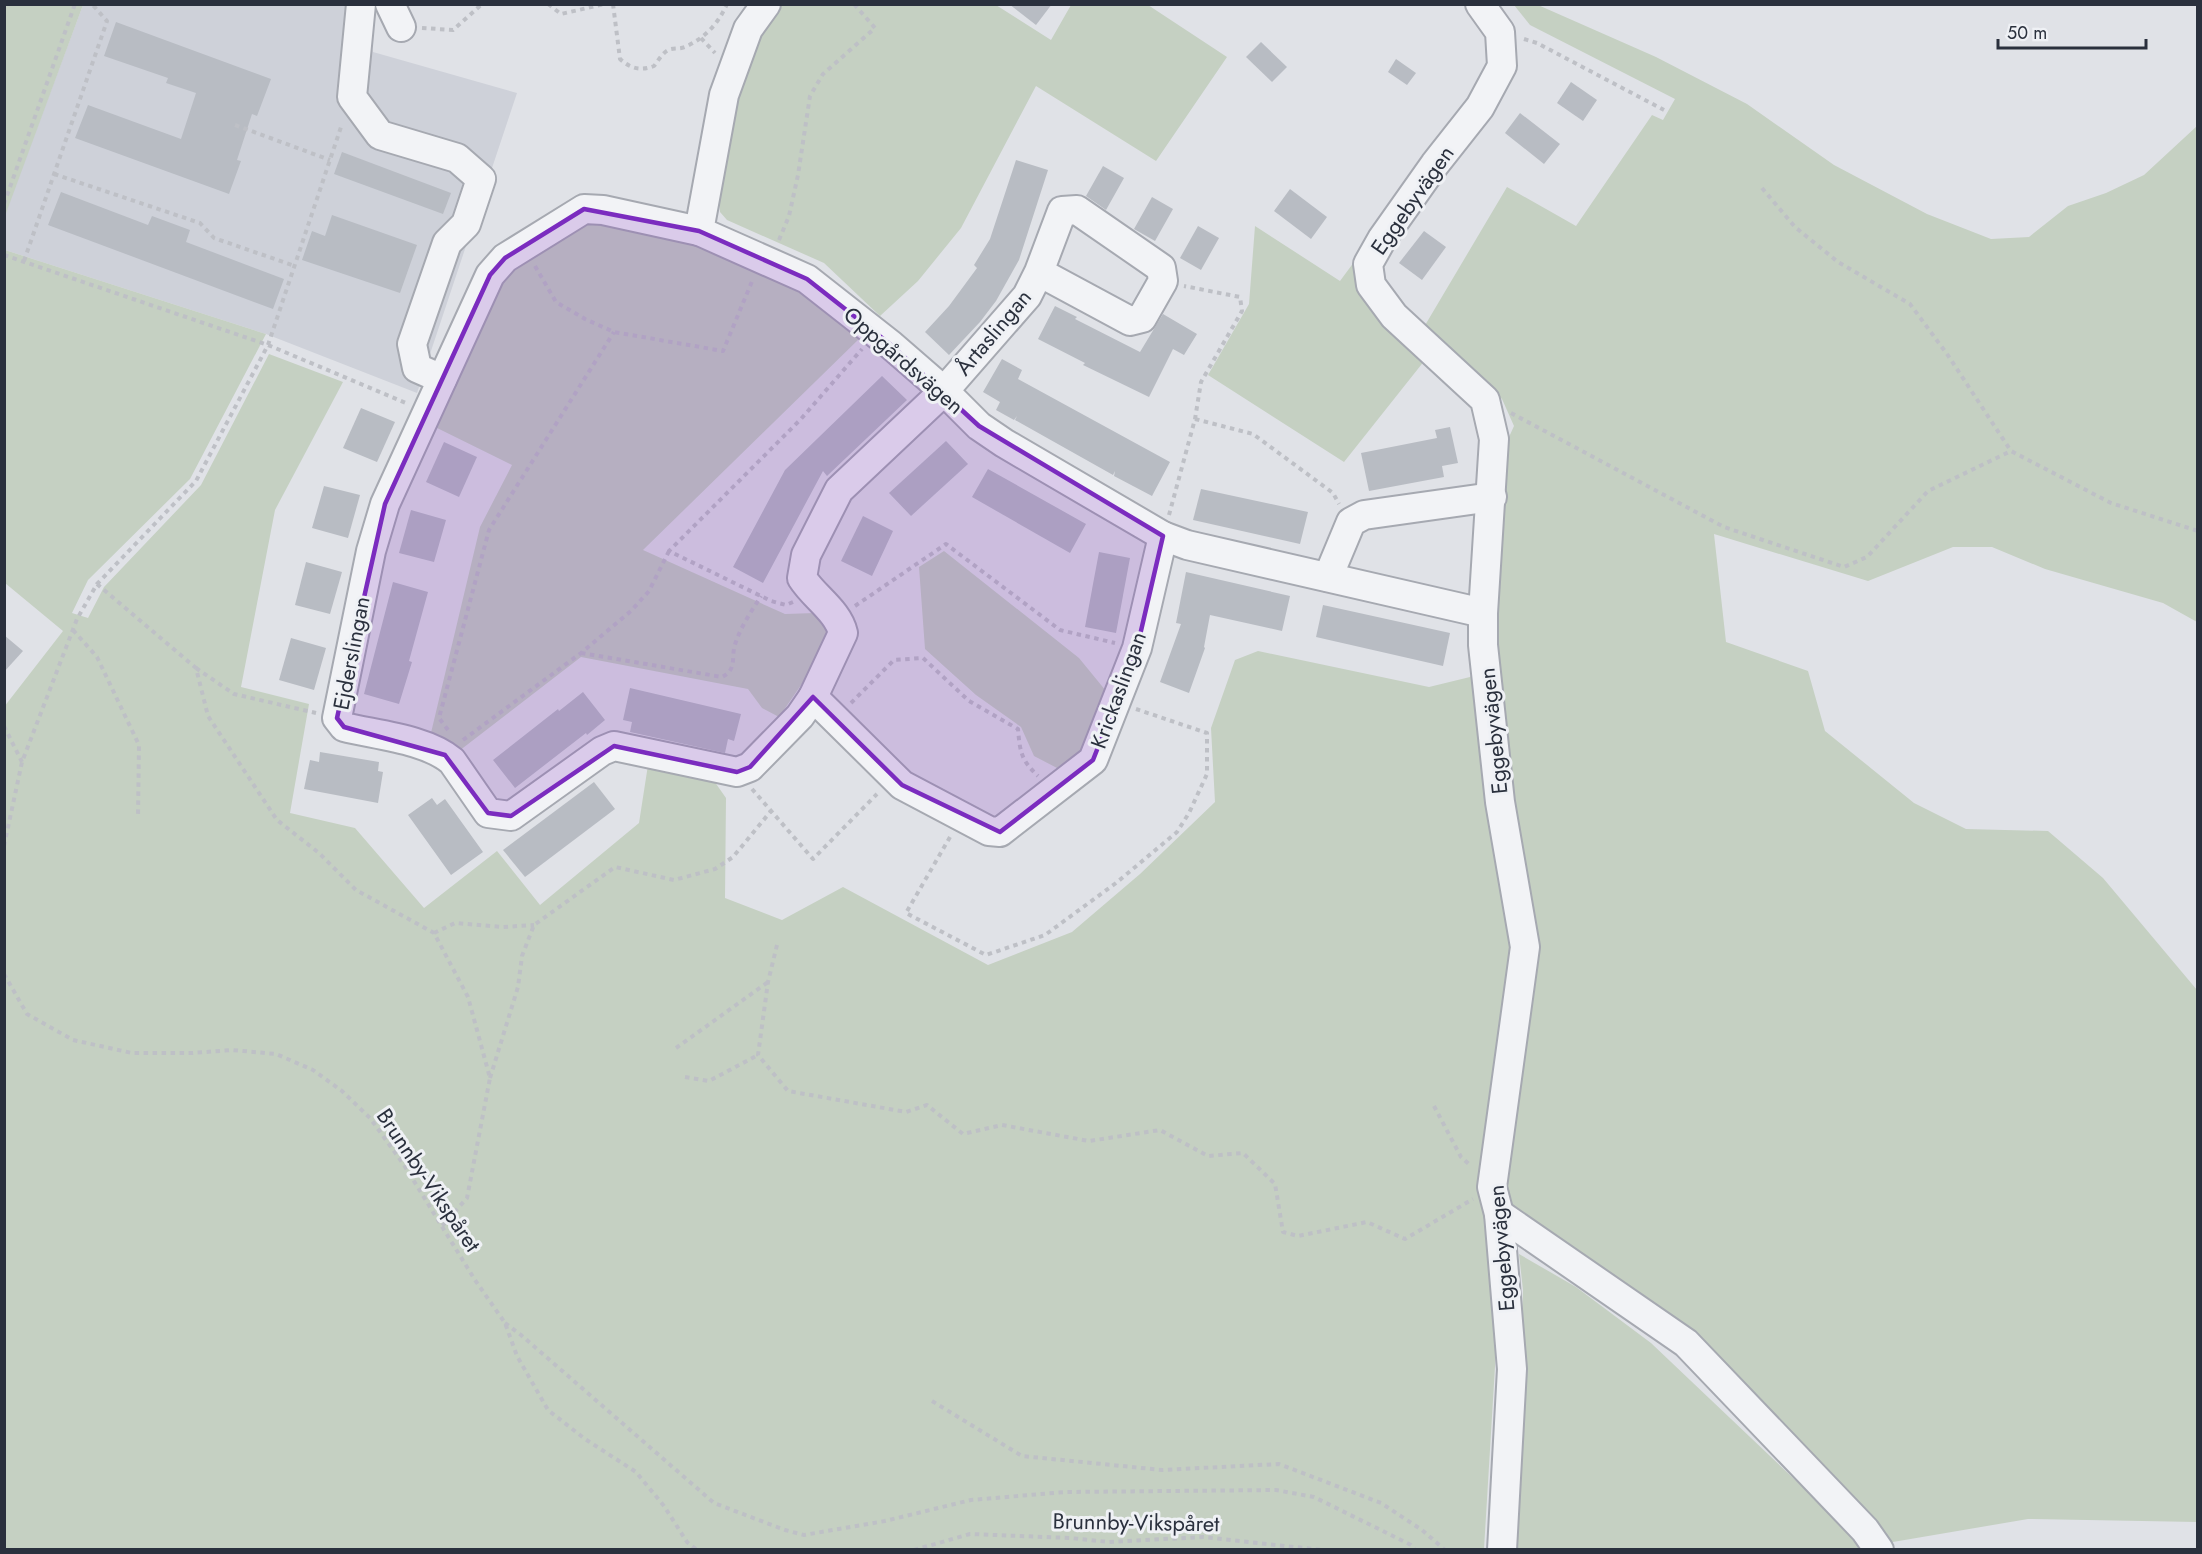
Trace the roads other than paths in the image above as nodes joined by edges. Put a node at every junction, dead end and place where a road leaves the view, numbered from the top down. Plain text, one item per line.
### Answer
1 (361, 4) edge
2 (766, 4) edge
3 (1480, 4) edge
4 (699, 231) junction
5 (1039, 272) junction
6 (442, 379) junction
7 (944, 391) junction
8 (1492, 497) junction
9 (1163, 536) junction
10 (1328, 577) junction
11 (1483, 613) junction
12 (813, 697) junction
13 (1495, 1201) junction
14 (1502, 1550) edge
15 (1879, 1550) edge

1 - 6 street
2 - 4 street
3 - 8 street, Eggebyvägen
4 - 6 street, Ejderslingan
4 - 7 street, Oppgårdsvägen
5 - 5 street, Årtaslingan
5 - 7 street, Årtaslingan
6 - 12 street, Ejderslingan
7 - 9 street, Oppgårdsvägen
7 - 12 street
8 - 10 street
8 - 11 street, Eggebyvägen
9 - 10 street, Oppgårdsvägen
9 - 12 street, Krickaslingan
10 - 11 street, Oppgårdsvägen
11 - 13 street, Eggebyvägen
13 - 14 street, Eggebyvägen
13 - 15 street

